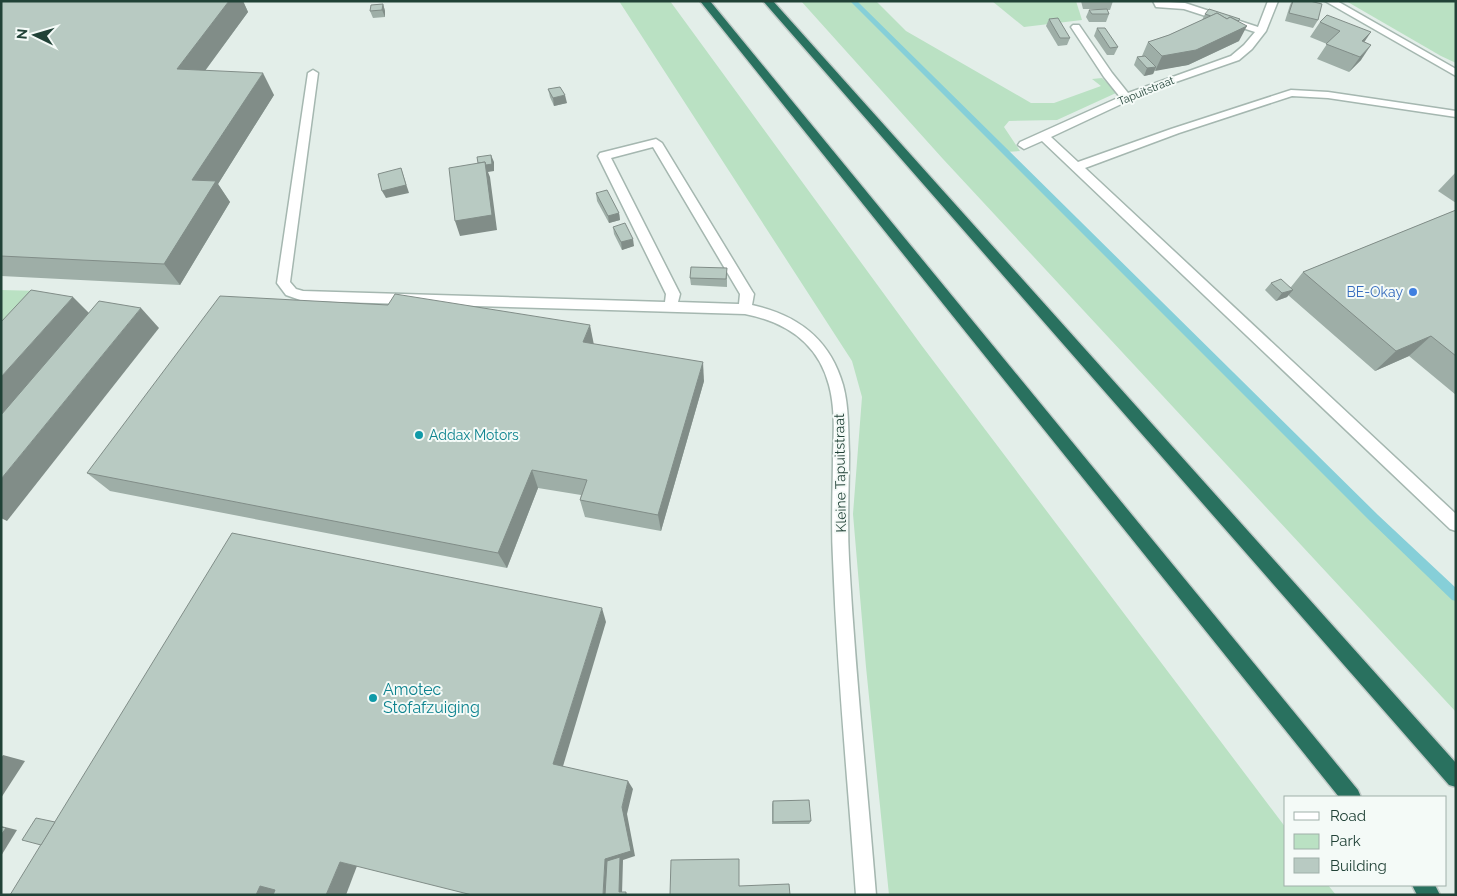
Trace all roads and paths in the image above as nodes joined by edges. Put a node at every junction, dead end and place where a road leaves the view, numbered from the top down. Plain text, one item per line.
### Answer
1 (705, 1) edge
2 (768, 1) edge
3 (1158, 1) edge
4 (1274, 1) edge
5 (1330, 1) edge
6 (1076, 27) dead end
7 (1261, 31) junction
8 (314, 73) dead end
9 (1456, 73) edge
10 (1126, 98) junction
11 (1456, 114) edge
12 (1044, 136) junction
13 (1024, 144) dead end
14 (1076, 167) junction
15 (671, 307) junction
16 (745, 309) junction
17 (1456, 524) edge
18 (1456, 778) edge
19 (1350, 796) edge
20 (866, 895) edge

1 - 19 highway
2 - 18 highway
3 - 7 street
4 - 7 street, Tapuitstraat
5 - 9 street
6 - 10 street
7 - 10 street, Tapuitstraat
8 - 15 street, Kleine Tapuitstraat
10 - 12 street, Tapuitstraat
11 - 14 street
12 - 13 street, Tapuitstraat
12 - 14 street
14 - 17 street
15 - 16 street, Kleine Tapuitstraat
15 - 16 street
16 - 20 street, Kleine Tapuitstraat

